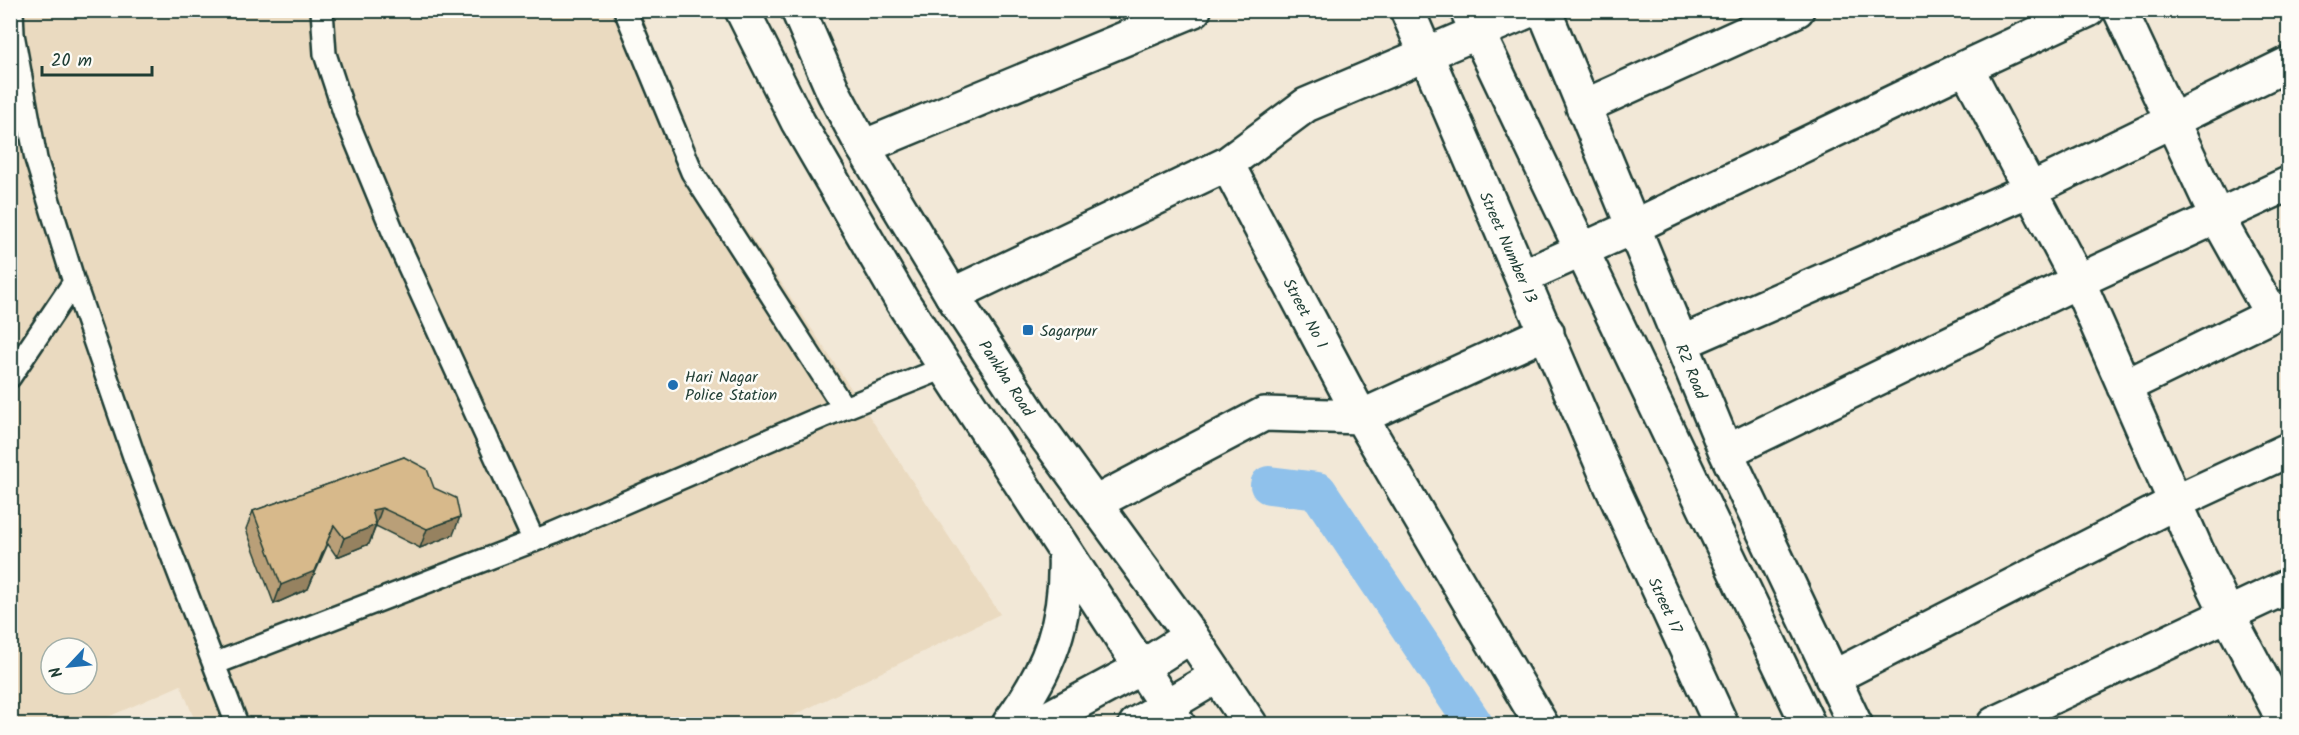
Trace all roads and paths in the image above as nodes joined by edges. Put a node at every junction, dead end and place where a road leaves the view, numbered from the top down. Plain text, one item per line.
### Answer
1 (12, 10) edge
2 (322, 10) edge
3 (625, 10) edge
4 (742, 10) edge
5 (1194, 10) edge
6 (1407, 10) edge
7 (1530, 10) edge
8 (1544, 10) edge
9 (1797, 10) edge
10 (2088, 10) edge
11 (2120, 10) edge
12 (803, 12) edge
13 (1472, 22) edge
14 (1425, 52) junction
15 (2289, 64) edge
16 (1966, 67) junction
17 (1583, 107) junction
18 (2170, 121) junction
19 (863, 147) junction
20 (1227, 164) junction
21 (2289, 184) edge
22 (2032, 189) junction
23 (2217, 217) junction
24 (1633, 227) junction
25 (1583, 250) junction
26 (1522, 277) junction
27 (2078, 281) junction
28 (74, 282) junction
29 (952, 295) junction
30 (2280, 311) edge
31 (1546, 332) junction
32 (1681, 343) junction
33 (944, 368) junction
34 (10, 376) edge
35 (2124, 387) junction
36 (844, 408) junction
37 (1361, 417) junction
38 (2289, 450) edge
39 (1726, 452) junction
40 (1611, 485) joint
41 (2176, 502) junction
42 (1095, 503) junction
43 (534, 541) junction
44 (1065, 551) junction
45 (2289, 586) edge
46 (2228, 615) junction
47 (1191, 636) junction
48 (214, 664) junction
49 (1139, 669) junction
50 (1217, 676) junction
51 (1832, 678) junction
52 (1172, 716) edge
53 (237, 724) edge
54 (1009, 724) edge
55 (1037, 724) edge
56 (1136, 724) edge
57 (1250, 724) edge
58 (1541, 724) edge
59 (1721, 724) edge
60 (1808, 724) edge
61 (1855, 724) edge
62 (1994, 724) edge
63 (2286, 724) edge

1 - 28 lane
2 - 43 lane
3 - 36 lane
4 - 33 street
5 - 19 street
6 - 14 street, Street Number 13
7 - 13 street
8 - 17 street, RZ Road
9 - 17 street
10 - 16 street
11 - 18 street
12 - 19 street, Pankha Road
13 - 14 street
13 - 25 street
14 - 20 street
14 - 26 street, Street Number 13
15 - 18 street
16 - 22 street
16 - 24 street
17 - 24 street, RZ Road
18 - 22 street
18 - 23 street
19 - 29 street, Pankha Road
20 - 29 street
20 - 37 street, Street No 1
21 - 23 street
22 - 27 street
22 - 32 street
23 - 27 street
23 - 30 street
24 - 25 street
24 - 32 street, RZ Road
25 - 26 street
25 - 60 street
26 - 31 street, Street Number 13
27 - 35 street
27 - 39 street
28 - 34 lane
28 - 48 lane
29 - 42 street, Pankha Road
30 - 35 street
31 - 37 street
31 - 40 street, Street Number 13
32 - 39 street, RZ Road
33 - 36 lane
33 - 44 street
35 - 41 street
36 - 43 lane
37 - 42 street
37 - 58 street, Street No 1
38 - 41 street
39 - 51 street, RZ Road
40 - 59 street, Street 17
41 - 46 street
41 - 51 street
42 - 47 street, Pankha Road
43 - 48 lane
44 - 49 street
44 - 54 street
45 - 46 street
46 - 62 street
46 - 63 street
47 - 49 street
47 - 50 street, Pankha Road
48 - 53 lane
49 - 52 street
49 - 55 street
50 - 52 street
50 - 57 street, Pankha Road
51 - 61 street, RZ Road
52 - 56 street

